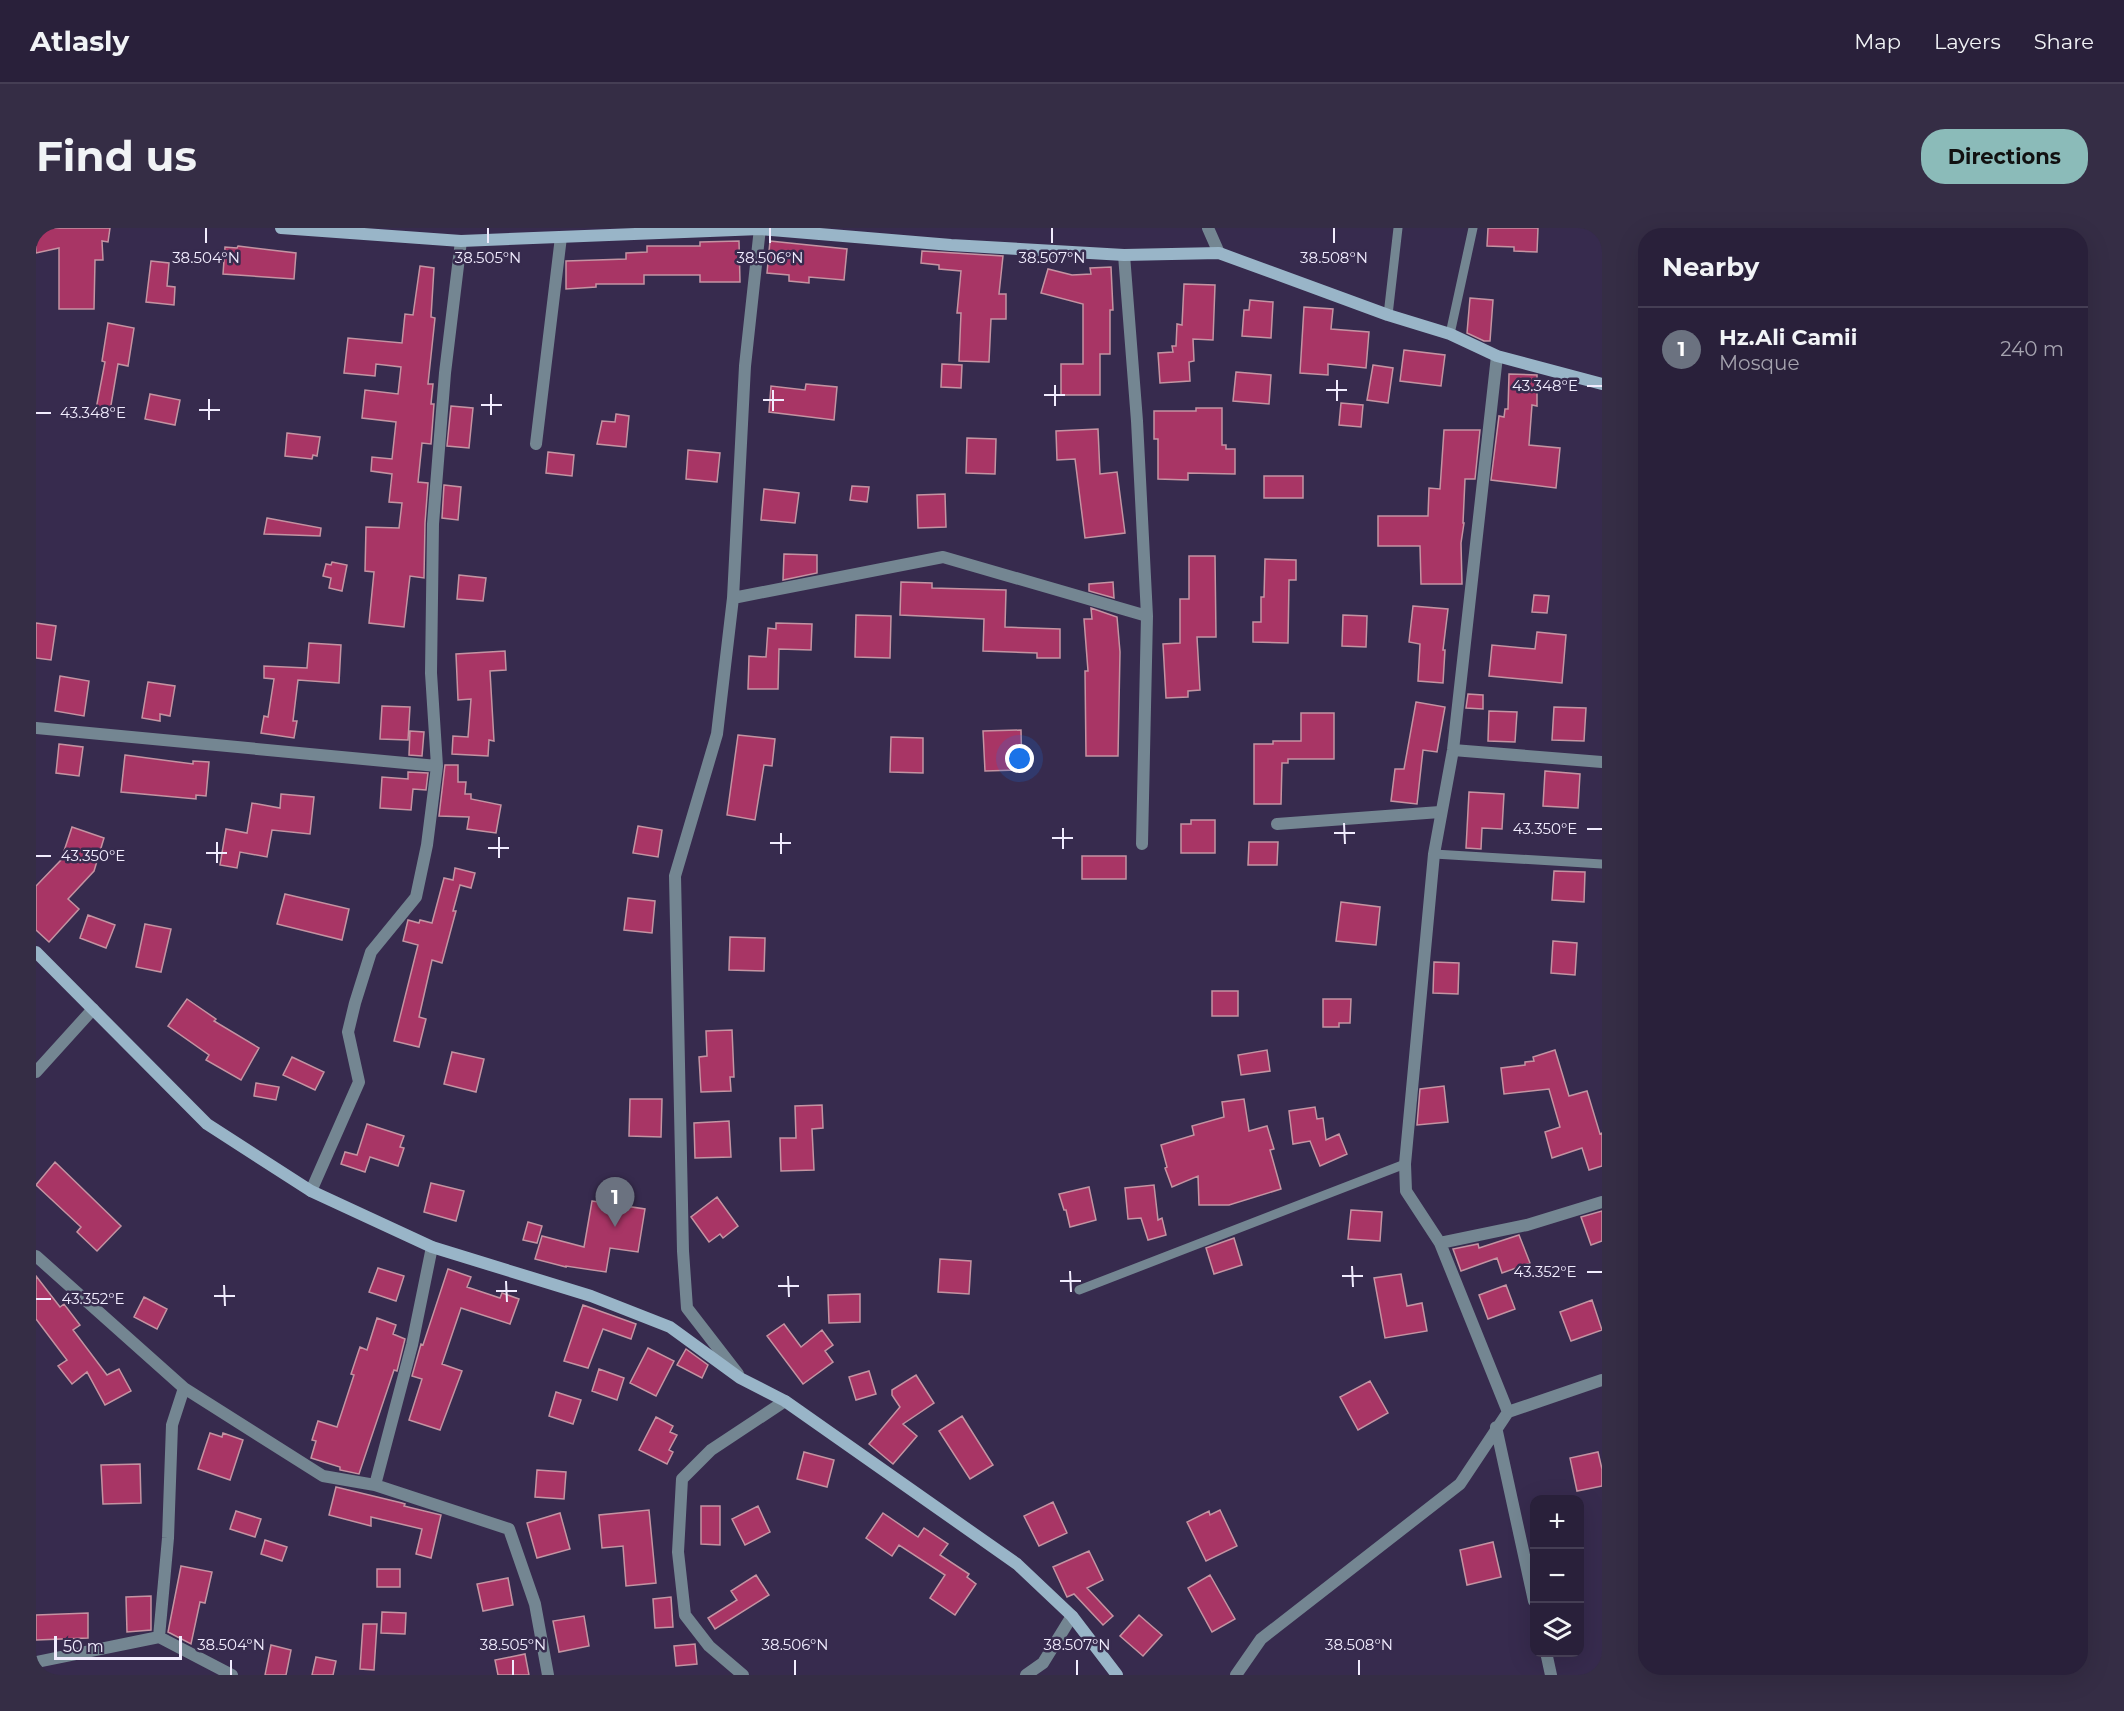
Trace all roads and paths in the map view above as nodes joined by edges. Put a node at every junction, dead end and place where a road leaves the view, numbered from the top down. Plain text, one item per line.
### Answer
1 (281, 228) edge
2 (760, 228) edge
3 (1208, 228) edge
4 (1398, 228) edge
5 (1473, 228) edge
6 (561, 237) junction
7 (461, 242) junction
8 (1219, 253) junction
9 (1124, 255) junction
10 (1388, 315) junction
11 (1450, 334) junction
12 (1497, 356) junction
13 (1602, 384) edge
14 (536, 444) dead end
15 (733, 598) junction
16 (1146, 615) junction
17 (36, 728) edge
18 (1453, 750) junction
19 (1602, 762) edge
20 (437, 766) junction
21 (1440, 813) junction
22 (1277, 824) dead end
23 (1142, 844) dead end
24 (1434, 854) junction
25 (1602, 864) edge
26 (36, 952) edge
27 (93, 1010) junction
28 (36, 1072) edge
29 (1405, 1164) junction
30 (311, 1191) junction
31 (1602, 1202) edge
32 (1440, 1243) junction
33 (432, 1247) junction
34 (37, 1258) edge
35 (1079, 1290) dead end
36 (740, 1378) junction
37 (1602, 1380) edge
38 (184, 1388) junction
39 (785, 1401) junction
40 (1508, 1412) junction
41 (1496, 1427) junction
42 (375, 1485) junction
43 (1530, 1583) edge
44 (1072, 1616) junction
45 (159, 1637) junction
46 (1547, 1657) edge
47 (36, 1662) edge
48 (232, 1675) edge
49 (548, 1675) edge
50 (743, 1675) edge
51 (1026, 1675) edge
52 (1117, 1675) edge
53 (1236, 1675) edge
54 (1551, 1675) edge

1 - 7 street
2 - 6 street
2 - 9 street
2 - 15 street
3 - 8 street
4 - 10 lane
5 - 11 lane
6 - 7 street
6 - 14 street
7 - 20 street
8 - 9 street
8 - 10 street
9 - 16 street
10 - 11 street
11 - 12 street
12 - 13 street
12 - 18 street
15 - 16 street
15 - 36 street
16 - 23 street
17 - 20 street
18 - 19 street
18 - 21 street
20 - 30 street
21 - 22 street
21 - 24 street
24 - 25 lane
24 - 29 street
26 - 27 street
27 - 28 street
27 - 30 street
29 - 32 street
29 - 35 lane
30 - 33 street
31 - 32 street
32 - 40 street
33 - 36 street
33 - 42 street
34 - 38 street
36 - 39 street
37 - 40 street
38 - 42 street
38 - 45 street
39 - 44 street
39 - 50 street
40 - 41 street
41 - 43 street
41 - 53 street
42 - 49 street
44 - 51 street
44 - 52 street
45 - 47 street
45 - 48 street
46 - 54 street

